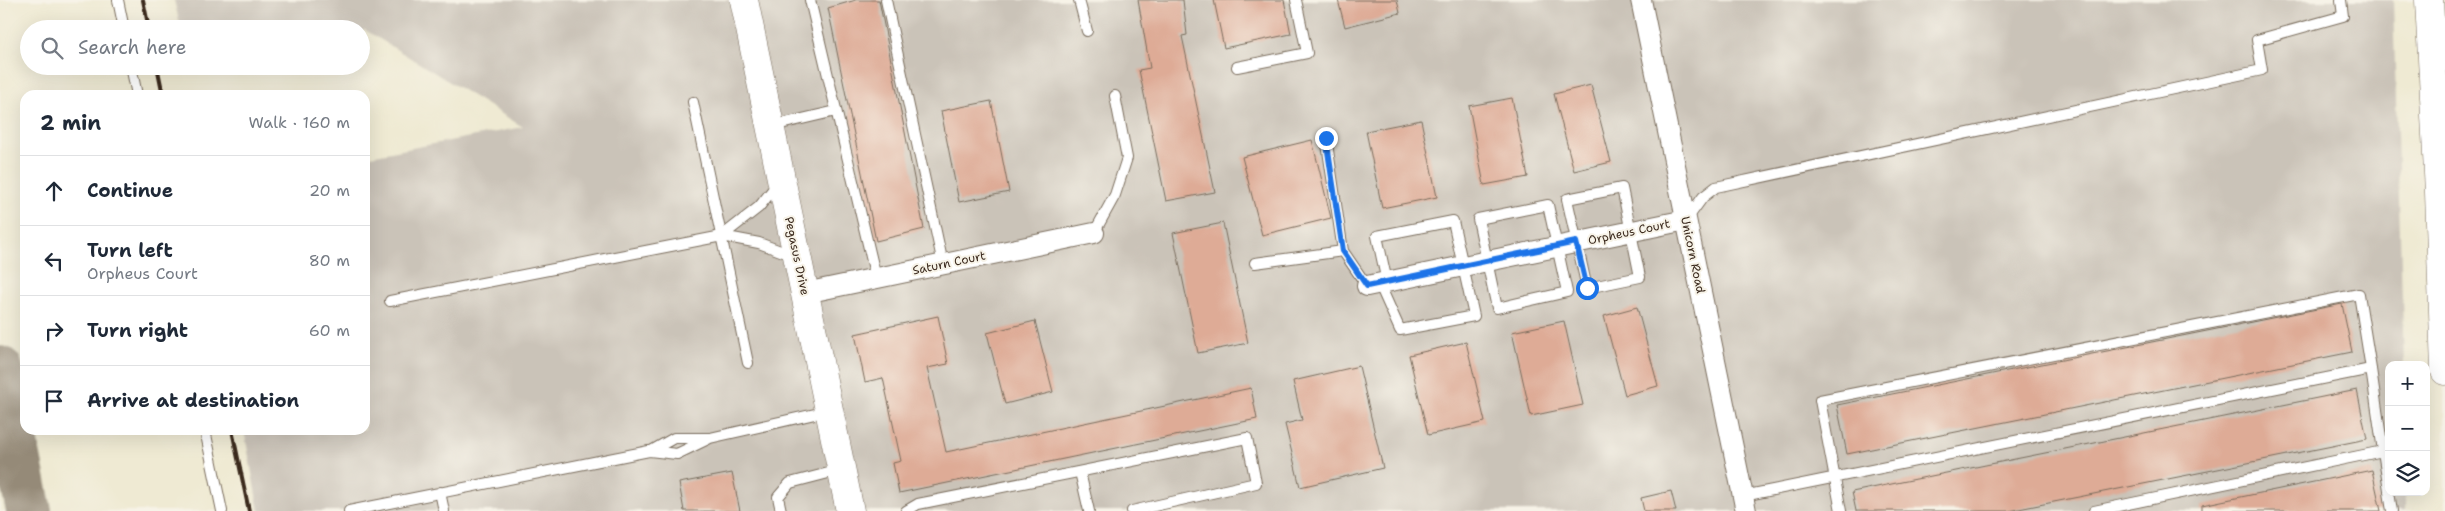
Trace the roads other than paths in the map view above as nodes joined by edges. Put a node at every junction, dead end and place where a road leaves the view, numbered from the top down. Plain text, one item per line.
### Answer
1 (118, 0) edge
2 (744, 0) edge
3 (810, 0) edge
4 (886, 0) edge
5 (1079, 0) edge
6 (1296, 0) edge
7 (1640, 0) edge
8 (2341, 0) edge
9 (2429, 0) edge
10 (122, 20) edge
11 (1087, 31) dead end
12 (1237, 67) dead end
13 (133, 75) edge
14 (136, 90) edge
15 (1115, 96) dead end
16 (693, 102) dead end
17 (836, 111) junction
18 (770, 126) junction
19 (1326, 138) dead end
20 (781, 178) junction
21 (1686, 220) junction
22 (1631, 231) junction
23 (1094, 233) joint
24 (722, 236) junction
25 (1567, 244) junction
26 (1343, 251) junction
27 (797, 258) junction
28 (1488, 261) junction
29 (1256, 263) dead end
30 (943, 264) junction
31 (1463, 266) junction
32 (876, 278) junction
33 (1378, 284) junction
34 (805, 292) junction
35 (390, 302) dead end
36 (748, 363) dead end
37 (2371, 368) junction
38 (2445, 371) edge
39 (829, 411) junction
40 (206, 435) edge
41 (710, 438) junction
42 (649, 451) junction
43 (2383, 451) junction
44 (2385, 464) edge
45 (841, 469) junction
46 (1080, 472) junction
47 (1834, 477) junction
48 (440, 492) junction
49 (2390, 496) edge
50 (1744, 503) edge
51 (222, 511) edge
52 (349, 511) edge
53 (444, 511) edge
54 (781, 511) edge
55 (850, 511) edge
56 (906, 511) edge
57 (1089, 511) edge
58 (1132, 511) edge
59 (1841, 511) edge
60 (2094, 511) edge
61 (2392, 511) edge

1 - 10 lane
2 - 18 main road, Pegasus Drive
3 - 17 lane
4 - 30 lane
5 - 11 lane
6 - 12 lane
7 - 21 street, Unicorn Road
8 - 21 lane
9 - 38 main road
13 - 14 lane
15 - 23 lane
16 - 24 lane
17 - 18 lane
17 - 32 lane
18 - 20 main road, Pegasus Drive
19 - 26 lane
20 - 24 lane
20 - 27 main road, Pegasus Drive
21 - 22 street, Orpheus Court
21 - 50 street, Unicorn Road
22 - 25 street, Orpheus Court
22 - 25 lane
22 - 25 lane
23 - 30 street, Saturn Court
24 - 27 lane
24 - 35 lane
24 - 36 lane
25 - 28 street, Orpheus Court
25 - 28 lane
25 - 28 lane
26 - 29 lane
26 - 33 lane
27 - 34 main road, Pegasus Drive
28 - 31 street, Orpheus Court
30 - 32 street, Saturn Court
31 - 33 street, Orpheus Court
31 - 33 lane
31 - 33 lane
32 - 34 street, Saturn Court
34 - 39 main road, Pegasus Drive
37 - 43 lane
37 - 47 lane
37 - 47 lane
39 - 41 lane
39 - 45 main road, Pegasus Drive
40 - 51 lane
41 - 42 lane
41 - 42 lane
42 - 48 lane
43 - 44 lane
43 - 60 lane
45 - 54 lane
45 - 55 main road, Pegasus Drive
46 - 56 lane
46 - 57 lane
46 - 58 lane
47 - 50 lane
47 - 59 lane
48 - 52 lane
48 - 53 lane
49 - 61 lane

